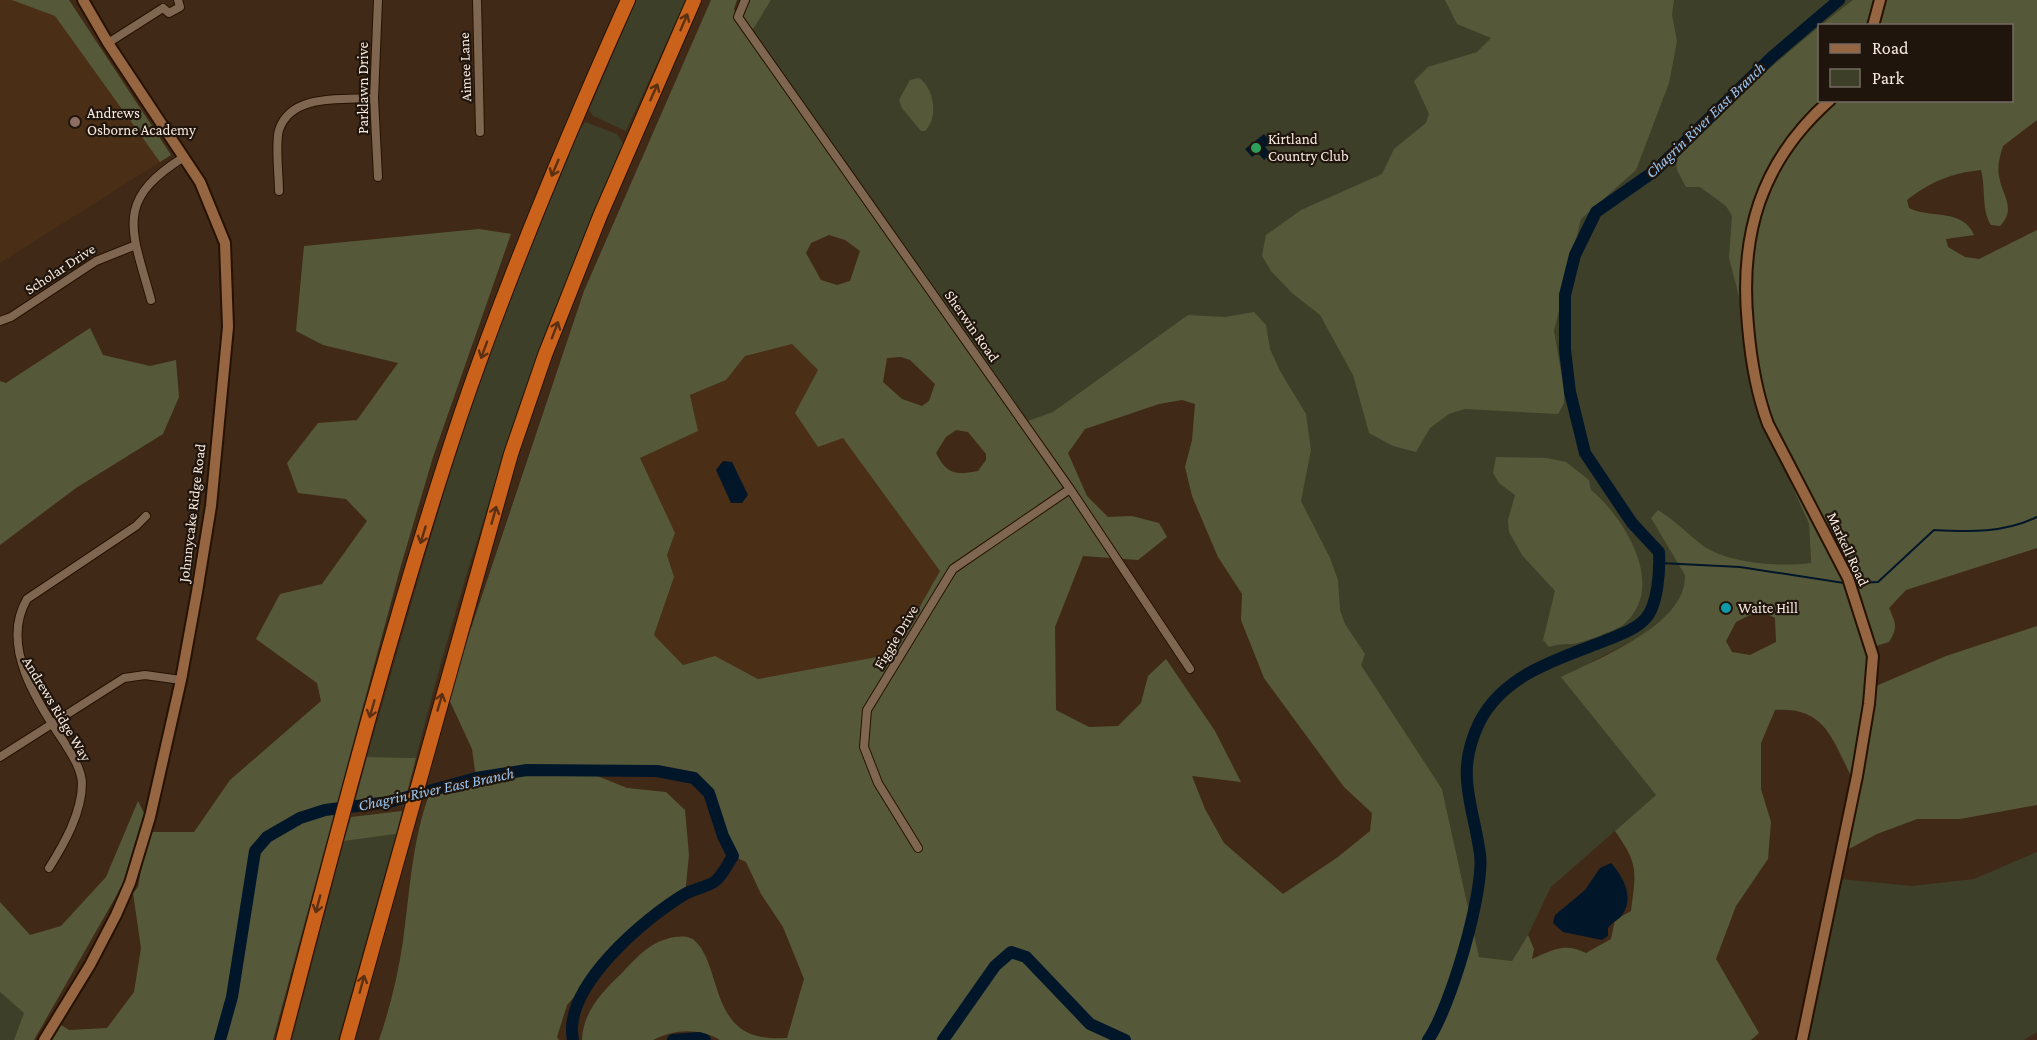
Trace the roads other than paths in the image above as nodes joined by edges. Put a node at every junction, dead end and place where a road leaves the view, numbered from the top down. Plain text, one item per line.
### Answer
1 (83, 0) edge
2 (178, 0) edge
3 (378, 0) edge
4 (477, 0) edge
5 (628, 0) edge
6 (694, 0) edge
7 (745, 0) edge
8 (1880, 0) edge
9 (163, 4) edge
10 (1874, 24) edge
11 (108, 43) junction
12 (374, 98) junction
13 (1828, 102) edge
14 (480, 132) dead end
15 (184, 158) junction
16 (378, 177) dead end
17 (279, 191) dead end
18 (136, 245) junction
19 (151, 300) dead end
20 (0, 321) edge
21 (1070, 489) junction
22 (146, 516) dead end
23 (7, 637) dead end
24 (10, 654) dead end
25 (1190, 669) dead end
26 (182, 680) junction
27 (51, 724) junction
28 (0, 757) edge
29 (918, 848) dead end
30 (49, 868) dead end
31 (44, 1040) edge
32 (283, 1040) edge
33 (347, 1040) edge
34 (1802, 1040) edge

1 - 11 main road, Johnnycake Ridge Road
2 - 9 street
3 - 12 street, Parklawn Drive
4 - 14 street, Aimee Lane
5 -> 32 highway
33 -> 6 highway
7 - 21 street, Sherwin Road
8 - 10 main road
9 - 11 street
11 - 15 main road, Johnnycake Ridge Road
12 - 16 street, Parklawn Drive
12 - 17 street
13 - 34 main road, Markell Road
15 - 18 street
15 - 26 main road, Johnnycake Ridge Road
18 - 19 street
18 - 20 street, Scholar Drive
21 - 25 street, Sherwin Road
21 - 29 street, Figgie Drive
22 - 23 street
24 - 27 street, Andrews Ridge Way
26 - 27 street
26 - 31 main road, Johnnycake Ridge Road
27 - 28 street
27 - 30 street, Andrews Ridge Way

